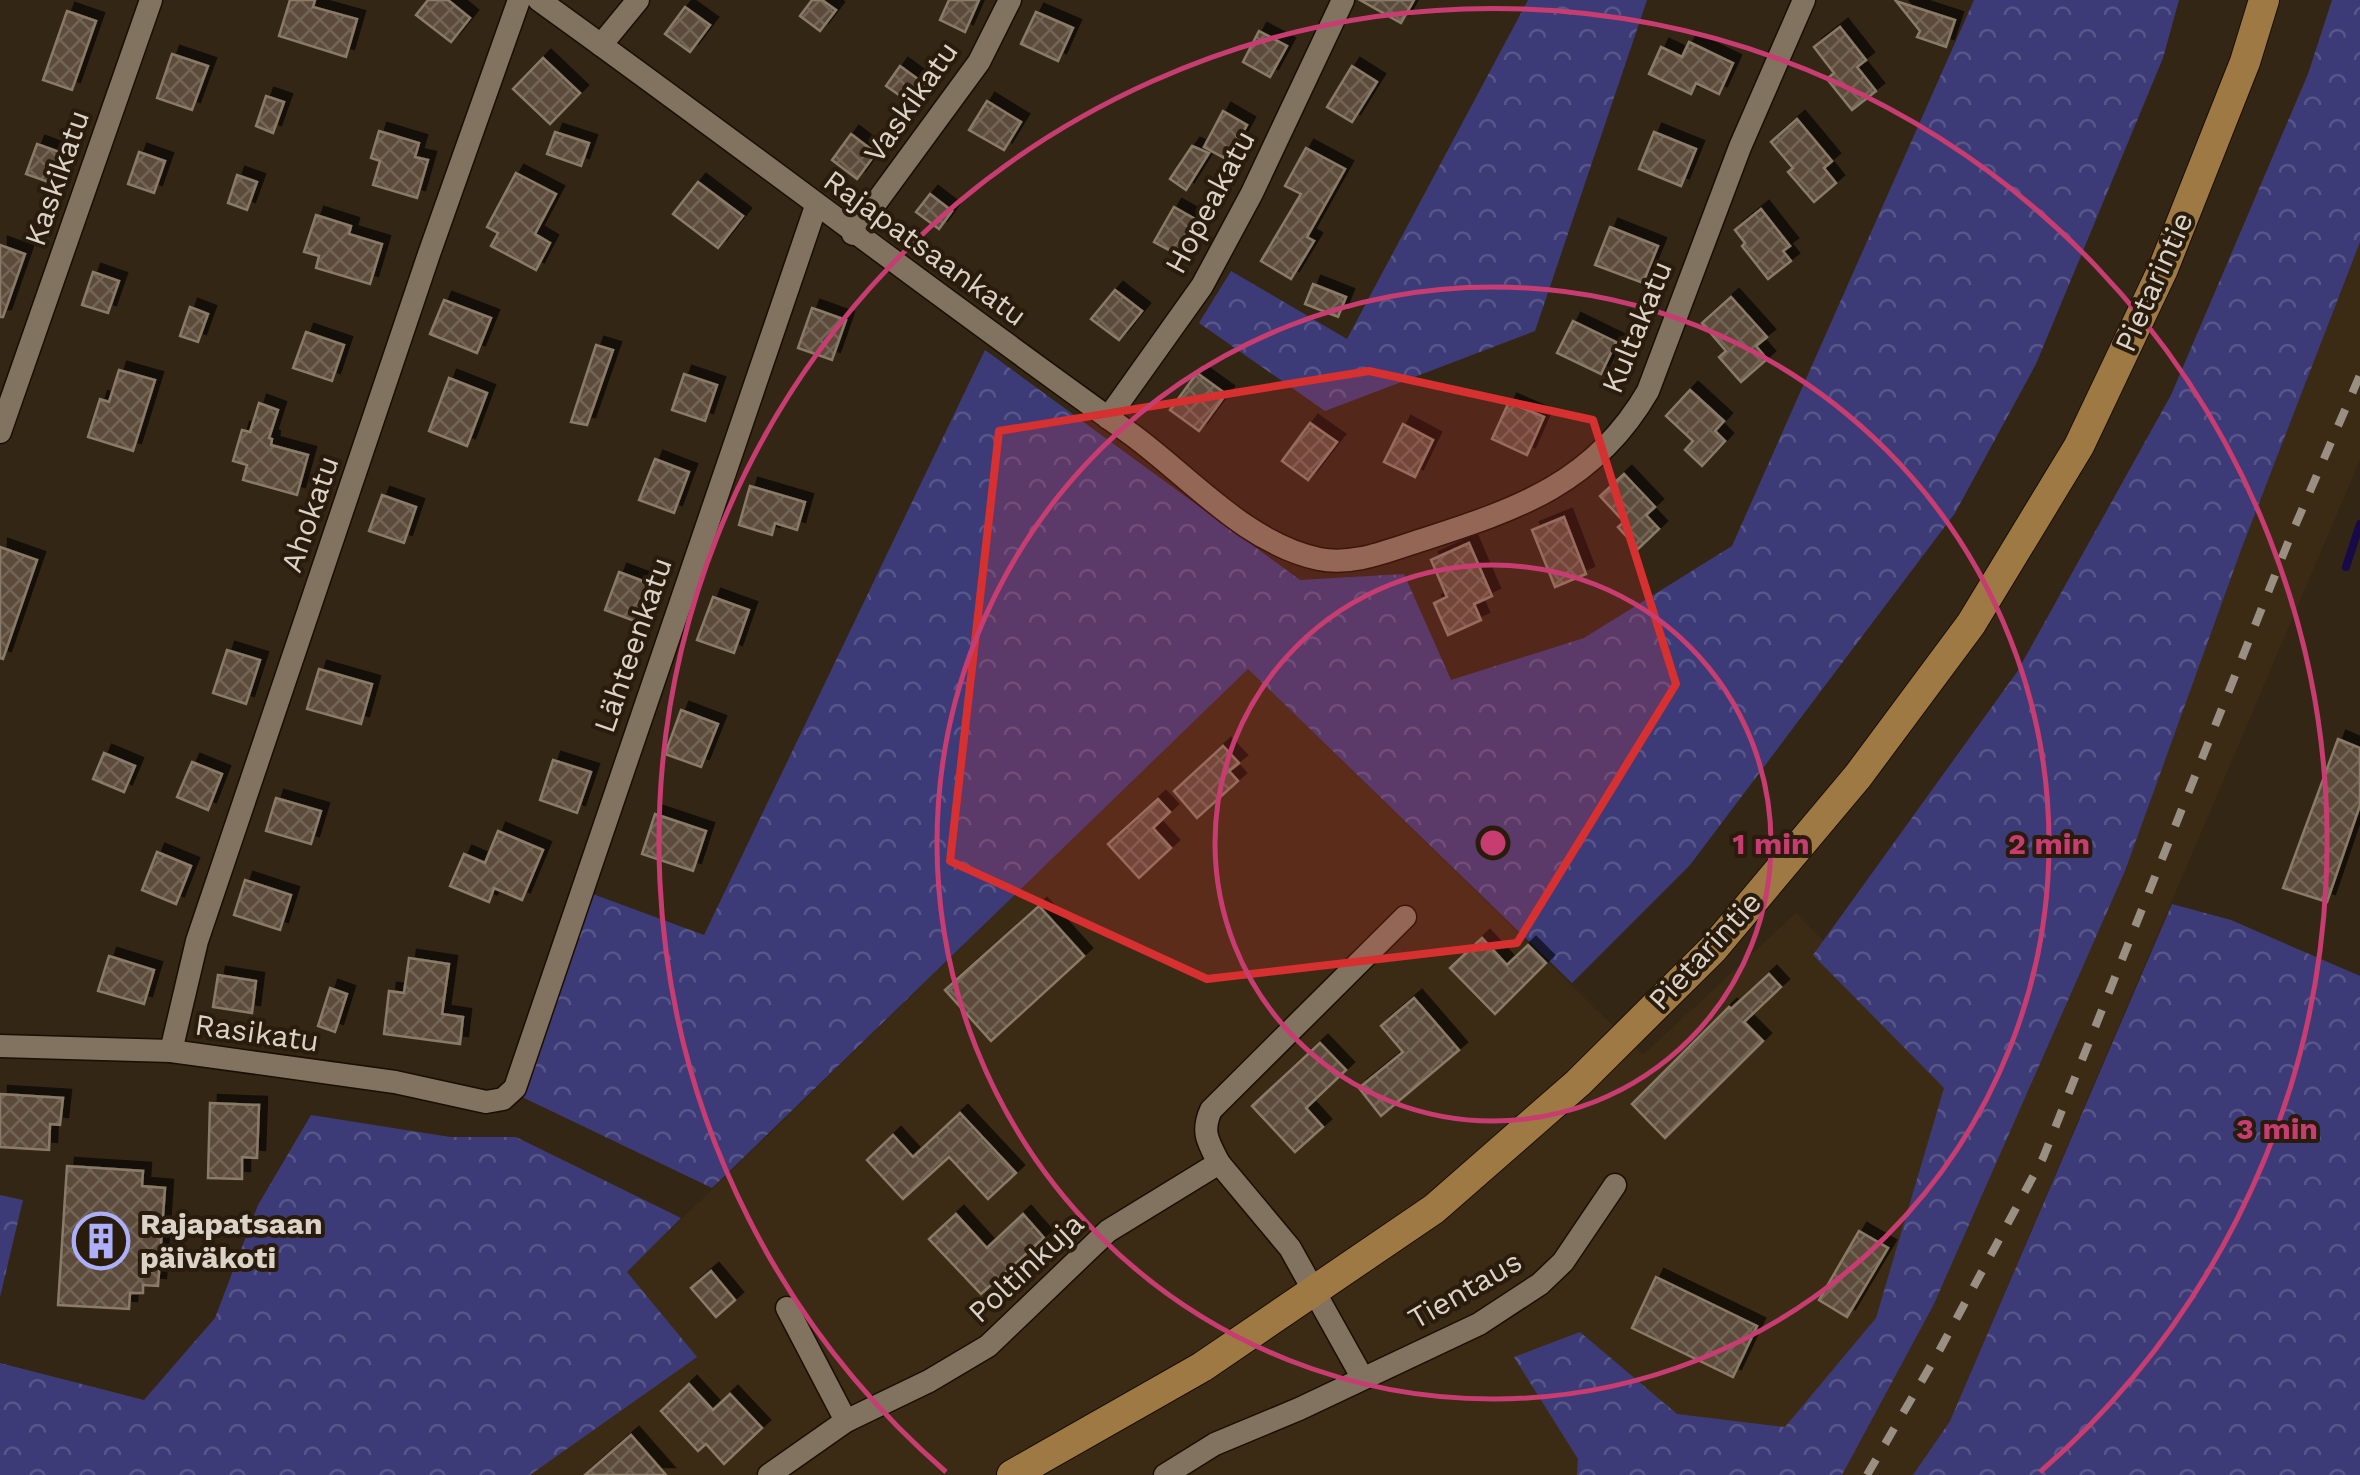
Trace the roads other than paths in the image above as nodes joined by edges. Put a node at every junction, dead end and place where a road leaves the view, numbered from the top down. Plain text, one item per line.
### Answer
1 (151, 0) edge
2 (519, 0) edge
3 (539, 0) edge
4 (638, 0) edge
5 (1010, 0) edge
6 (1343, 0) edge
7 (1804, 0) edge
8 (2264, 0) edge
9 (601, 45) junction
10 (816, 206) junction
11 (853, 234) junction
12 (1108, 418) junction
13 (0, 432) edge
14 (1276, 544) joint
15 (1405, 917) dead end
16 (0, 1046) edge
17 (170, 1051) junction
18 (504, 1099) joint
19 (1218, 1163) junction
20 (1614, 1186) dead end
21 (1315, 1290) junction
22 (786, 1308) dead end
23 (1362, 1377) junction
24 (846, 1421) junction
25 (770, 1475) edge
26 (1012, 1475) edge
27 (1165, 1475) edge

1 - 13 street, Kaskikatu
2 - 17 street, Ahokatu
3 - 9 street, Rajapatsaankatu
4 - 9 street
5 - 11 street, Vaskikatu
6 - 12 street, Hopeakatu
7 - 14 street, Kultakatu
8 - 21 main road, Pietarintie
9 - 10 street, Rajapatsaankatu
10 - 11 street, Rajapatsaankatu
10 - 18 street, Lähteenkatu
11 - 12 street, Rajapatsaankatu
12 - 14 street, Rajapatsaankatu
15 - 19 street
16 - 17 street, Rasikatu
17 - 18 street, Rasikatu
19 - 21 street
19 - 24 street, Poltinkuja
20 - 23 street, Tientaus
21 - 23 street
21 - 26 main road, Pietarintie
22 - 24 street
23 - 27 street, Tientaus
24 - 25 street, Poltinkuja

